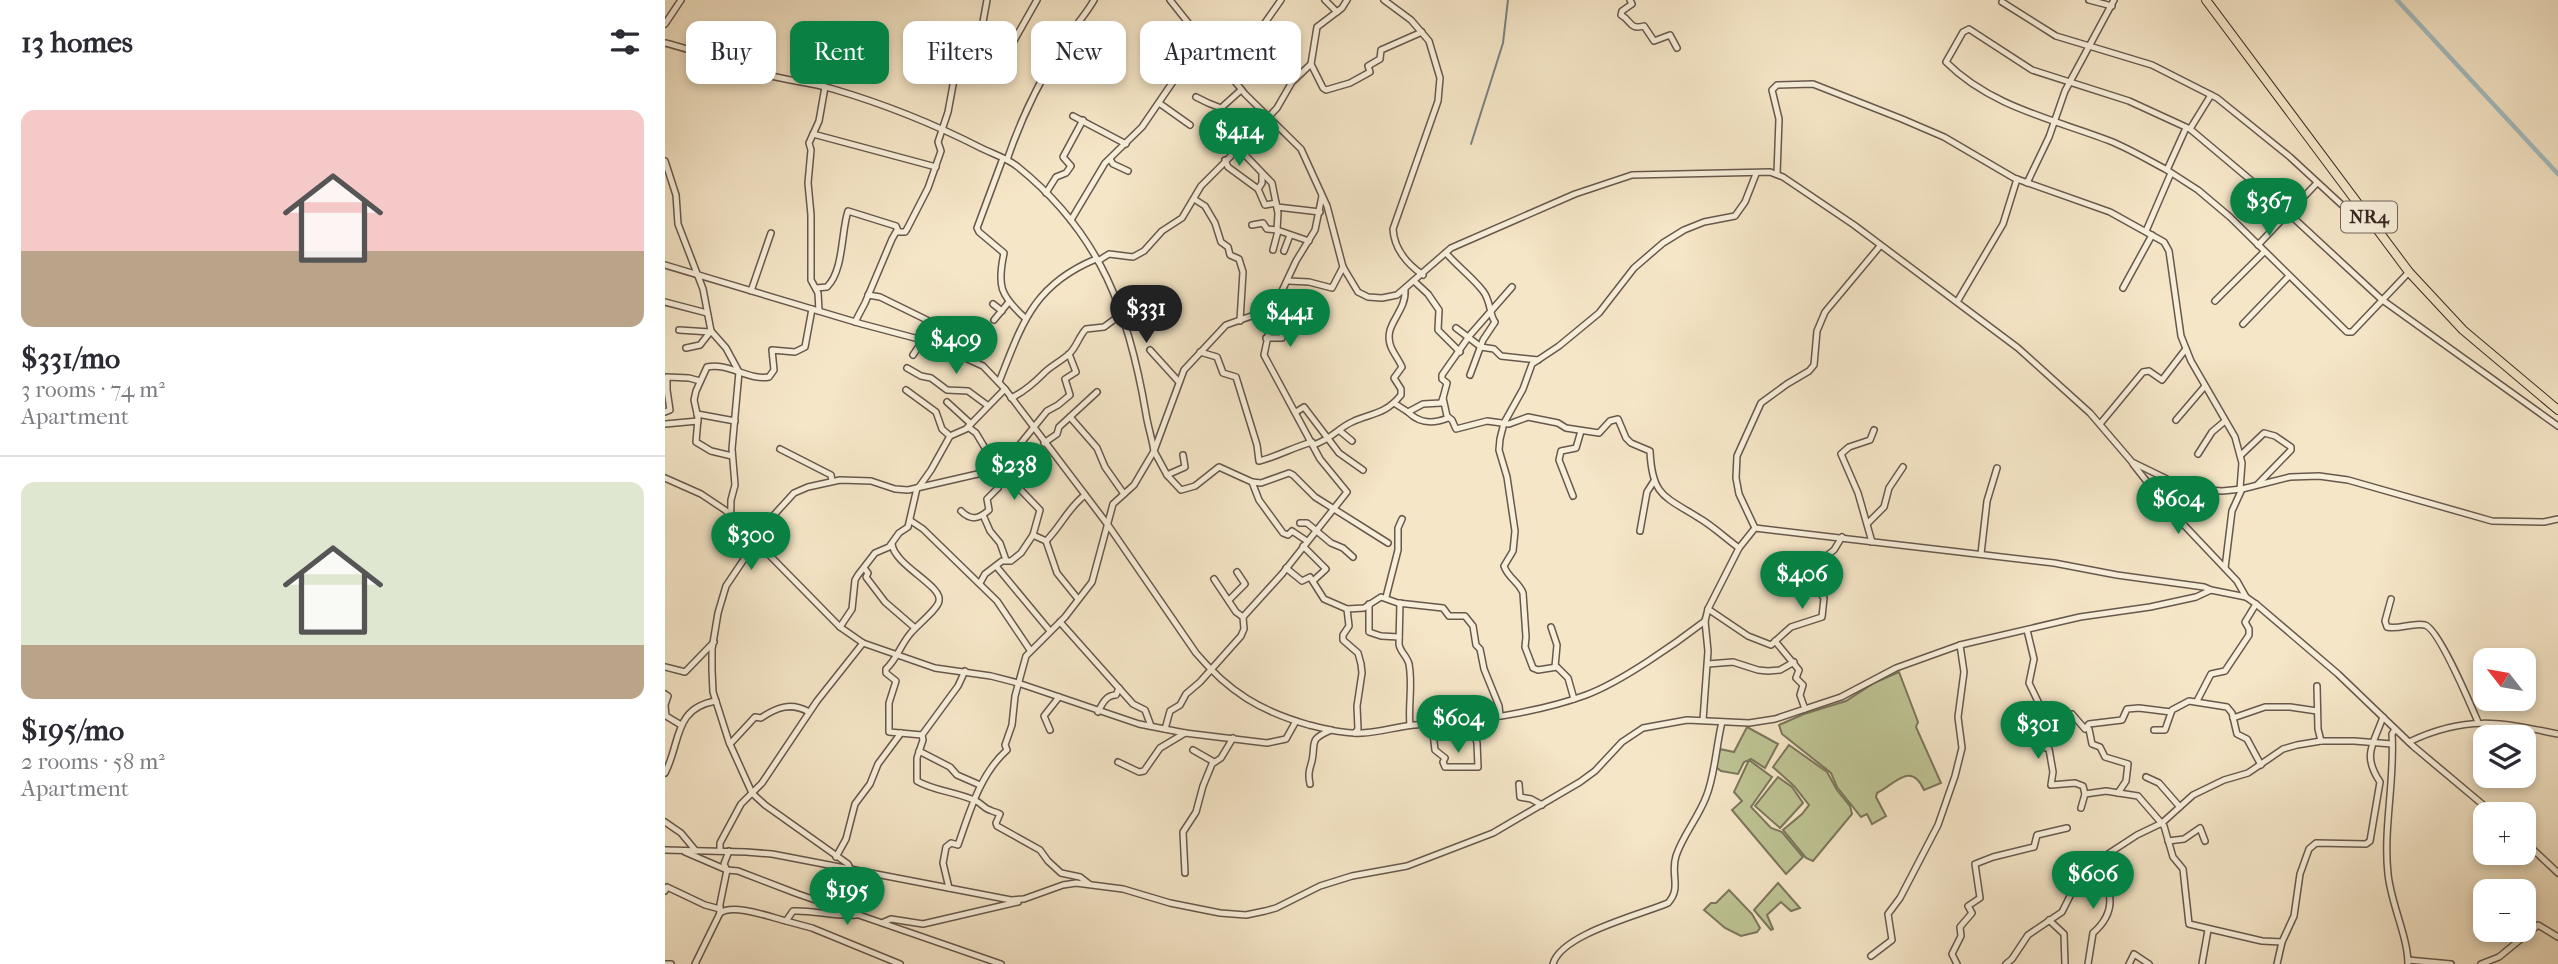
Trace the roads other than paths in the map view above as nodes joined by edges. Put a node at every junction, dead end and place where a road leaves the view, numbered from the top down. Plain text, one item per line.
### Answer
1 (681, 0) edge
2 (987, 0) edge
3 (1037, 0) edge
4 (1094, 0) edge
5 (1280, 0) edge
6 (1325, 0) edge
7 (1347, 0) edge
8 (1384, 0) edge
9 (1630, 0) edge
10 (2089, 0) edge
11 (2206, 0) edge
12 (1173, 1) edge
13 (2002, 2) dead end
14 (2113, 3) edge
15 (1337, 12) junction
16 (983, 21) edge
17 (1188, 21) edge
18 (1266, 21) edge
19 (665, 24) edge
20 (1422, 32) junction
21 (1017, 35) edge
22 (665, 43) edge
23 (2089, 46) junction
24 (1678, 48) dead end
25 (1311, 64) junction
26 (2069, 83) junction
27 (953, 84) edge
28 (1172, 84) edge
29 (1236, 84) edge
30 (825, 87) junction
31 (1241, 90) junction
32 (2211, 95) junction
33 (1196, 97) dead end
34 (1159, 103) junction
35 (1073, 116) dead end
36 (1267, 116) junction
37 (1083, 120) junction
38 (2054, 124) junction
39 (1190, 125) dead end
40 (2188, 128) junction
41 (941, 129) junction
42 (813, 134) junction
43 (1245, 143) junction
44 (1125, 144) junction
45 (1005, 159) junction
46 (1110, 159) junction
47 (1225, 160) junction
48 (665, 161) edge
49 (936, 167) junction
50 (1128, 171) dead end
51 (2169, 172) junction
52 (1756, 174) junction
53 (1777, 174) junction
54 (1262, 175) junction
55 (2017, 179) junction
56 (2027, 183) junction
57 (2317, 183) junction
58 (1258, 189) junction
59 (1046, 193) junction
60 (1322, 193) junction
61 (1194, 199) junction
62 (1276, 205) junction
63 (1320, 212) junction
64 (2289, 214) junction
65 (2370, 219) junction
66 (1071, 220) junction
67 (1252, 225) dead end
68 (1278, 230) junction
69 (2146, 231) junction
70 (898, 232) junction
71 (771, 233) dead end
72 (1290, 235) junction
73 (2153, 235) junction
74 (1309, 241) junction
75 (2258, 245) junction
76 (1880, 246) junction
77 (1273, 250) dead end
78 (1285, 251) dead end
79 (2264, 252) junction
80 (1446, 253) junction
81 (1097, 260) junction
82 (665, 265) edge
83 (1343, 267) junction
84 (2409, 272) junction
85 (696, 274) junction
86 (1423, 275) junction
87 (2289, 276) junction
88 (1288, 281) junction
89 (1414, 281) junction
90 (1511, 287) dead end
91 (816, 288) junction
92 (2123, 288) dead end
93 (1405, 289) junction
94 (751, 291) junction
95 (868, 295) junction
96 (1117, 297) junction
97 (1166, 299) dead end
98 (2381, 299) junction
99 (2215, 301) dead end
100 (665, 302) edge
101 (1957, 302) junction
102 (1008, 303) junction
103 (993, 304) dead end
104 (1274, 308) junction
105 (816, 310) junction
106 (1492, 310) junction
107 (1002, 311) junction
108 (707, 313) junction
109 (1123, 313) junction
110 (1025, 318) junction
111 (995, 320) dead end
112 (1240, 321) junction
113 (855, 322) junction
114 (2243, 324) dead end
115 (1283, 326) dead end
116 (1456, 328) dead end
117 (679, 330) dead end
118 (711, 332) junction
119 (1468, 337) junction
120 (1266, 338) junction
121 (923, 340) junction
122 (1481, 346) junction
123 (686, 348) dead end
124 (1150, 350) dead end
125 (2185, 350) junction
126 (1200, 352) junction
127 (1460, 352) junction
128 (1069, 354) junction
129 (913, 355) dead end
130 (1538, 360) junction
131 (907, 368) dead end
132 (739, 372) junction
133 (1470, 375) dead end
134 (700, 381) junction
135 (999, 382) junction
136 (1179, 382) junction
137 (2205, 386) junction
138 (1005, 389) junction
139 (906, 390) dead end
140 (1097, 391) dead end
141 (1071, 394) junction
142 (1011, 398) junction
143 (1443, 398) junction
144 (947, 402) dead end
145 (1394, 403) junction
146 (987, 405) junction
147 (1081, 407) junction
148 (2558, 410) edge
149 (665, 412) edge
150 (1296, 412) junction
151 (1408, 412) junction
152 (697, 417) junction
153 (1070, 417) junction
154 (1448, 418) junction
155 (735, 421) junction
156 (2176, 421) dead end
157 (2225, 421) junction
158 (1504, 423) junction
159 (665, 424) edge
160 (2100, 424) junction
161 (969, 425) junction
162 (2558, 425) edge
163 (1033, 426) junction
164 (1874, 430) dead end
165 (1340, 431) junction
166 (1581, 431) junction
167 (950, 436) junction
168 (1328, 440) junction
169 (1352, 441) dead end
170 (1044, 443) junction
171 (1313, 443) junction
172 (985, 448) dead end
173 (780, 449) dead end
174 (1154, 451) junction
175 (2198, 454) dead end
176 (1183, 455) dead end
177 (2241, 455) junction
178 (732, 456) junction
179 (2132, 462) junction
180 (1903, 467) dead end
181 (1997, 468) dead end
182 (1363, 470) dead end
183 (994, 471) junction
184 (1167, 475) junction
185 (665, 478) edge
186 (832, 481) junction
187 (1654, 481) junction
188 (1252, 482) junction
189 (2258, 485) junction
190 (917, 488) junction
191 (2241, 489) junction
192 (1124, 494) junction
193 (1085, 495) junction
194 (1573, 496) dead end
195 (1333, 510) junction
196 (961, 511) dead end
197 (983, 515) junction
198 (731, 516) junction
199 (1402, 519) dead end
200 (2558, 519) edge
201 (911, 521) junction
202 (1300, 523) dead end
203 (1868, 523) junction
204 (1108, 525) junction
205 (1755, 528) junction
206 (1317, 530) junction
207 (1640, 531) dead end
208 (1033, 535) junction
209 (1842, 537) junction
210 (756, 541) junction
211 (1045, 541) junction
212 (730, 542) dead end
213 (1872, 542) junction
214 (1388, 543) dead end
215 (892, 544) junction
216 (1305, 544) junction
217 (1738, 548) junction
218 (1981, 554) junction
219 (1353, 557) dead end
220 (1006, 559) junction
221 (996, 566) junction
222 (864, 568) junction
223 (1286, 568) junction
224 (2225, 568) junction
225 (1237, 572) dead end
226 (1214, 579) dead end
227 (1313, 581) junction
228 (980, 583) junction
229 (2211, 590) junction
230 (1386, 597) junction
231 (2246, 597) junction
232 (1078, 599) junction
233 (2391, 599) dead end
234 (1229, 600) junction
235 (1400, 603) junction
236 (1369, 604) junction
237 (2256, 604) junction
238 (1347, 609) junction
239 (1708, 609) junction
240 (1243, 617) junction
241 (1705, 621) junction
242 (1060, 622) junction
243 (840, 626) junction
244 (1551, 627) dead end
245 (915, 628) junction
246 (2027, 630) junction
247 (1051, 631) junction
248 (1399, 637) junction
249 (1775, 641) junction
250 (714, 642) junction
251 (863, 643) junction
252 (1960, 645) junction
253 (1030, 650) junction
254 (897, 656) junction
255 (1794, 662) junction
256 (1708, 664) junction
257 (665, 667) edge
258 (1555, 667) junction
259 (1210, 670) junction
260 (965, 671) junction
261 (1018, 684) junction
262 (2317, 686) dead end
263 (1119, 688) junction
264 (665, 694) edge
265 (1059, 697) junction
266 (1574, 699) junction
267 (716, 701) junction
268 (2197, 701) junction
269 (1805, 709) junction
270 (809, 712) junction
271 (1098, 712) junction
272 (2043, 712) junction
273 (2171, 712) junction
274 (2317, 712) junction
275 (1500, 716) junction
276 (2383, 717) junction
277 (2233, 718) junction
278 (1470, 719) junction
279 (1703, 720) junction
280 (1296, 721) junction
281 (1722, 722) junction
282 (2478, 722) junction
283 (681, 725) junction
284 (1432, 725) junction
285 (1410, 726) junction
286 (1151, 727) junction
287 (2086, 728) junction
288 (1165, 729) junction
289 (2395, 729) junction
290 (1050, 730) dead end
291 (1331, 730) junction
292 (2154, 730) dead end
293 (901, 733) junction
294 (1185, 733) junction
295 (1355, 733) junction
296 (2558, 734) edge
297 (922, 735) junction
298 (1233, 738) junction
299 (2321, 741) junction
300 (2409, 742) junction
301 (2373, 743) junction
302 (730, 744) junction
303 (2392, 744) junction
304 (1193, 750) dead end
305 (919, 751) junction
306 (1118, 762) dead end
307 (1214, 762) junction
308 (2261, 765) junction
309 (665, 773) edge
310 (2146, 777) dead end
311 (1310, 784) dead end
312 (1519, 784) dead end
313 (980, 785) junction
314 (752, 793) junction
315 (2118, 793) junction
316 (2085, 794) junction
317 (975, 801) junction
318 (2480, 802) edge
319 (1542, 805) junction
320 (2179, 806) junction
321 (2081, 808) dead end
322 (665, 822) edge
323 (2162, 822) junction
324 (2067, 828) dead end
325 (2168, 841) junction
326 (2205, 841) dead end
327 (665, 850) edge
328 (682, 850) junction
329 (696, 851) junction
330 (720, 851) junction
331 (729, 851) junction
332 (2536, 852) edge
333 (837, 857) junction
334 (2095, 862) junction
335 (727, 870) junction
336 (851, 870) junction
337 (1185, 873) dead end
338 (2558, 873) edge
339 (1089, 884) junction
340 (949, 888) junction
341 (665, 891) edge
342 (1024, 899) junction
343 (720, 911) junction
344 (860, 915) junction
345 (2049, 920) junction
346 (786, 921) junction
347 (884, 922) junction
348 (2208, 930) junction
349 (2558, 937) edge
350 (2282, 942) junction
351 (1871, 956) dead end
352 (2408, 962) edge
353 (665, 964) edge
354 (671, 964) edge
355 (695, 964) edge
356 (899, 964) edge
357 (1001, 964) edge
358 (1553, 964) edge
359 (1957, 964) edge
360 (2006, 964) edge
361 (2064, 964) edge
362 (2088, 964) edge
363 (2129, 964) edge
364 (2149, 964) edge
365 (2202, 964) edge
366 (2277, 964) edge
367 (2451, 964) edge
368 (2481, 964) edge

1 - 19 street
2 - 16 street
3 - 21 street
4 - 45 street
5 - 18 street
6 - 15 street
7 - 15 street
8 - 20 street
9 - 24 street
10 - 14 street
11 - 65 highway, NR4
12 - 17 street
13 - 23 street
14 - 23 street
15 - 25 street
20 - 25 street
20 - 86 street
22 - 30 street
23 - 26 street
23 - 32 street
25 - 36 street
26 - 38 street
26 - 38 street
26 - 40 street
27 - 41 street
28 - 34 street
29 - 31 street
30 - 41 street
30 - 42 street
31 - 33 street
31 - 36 street
32 - 40 street
32 - 57 street
34 - 39 street
34 - 44 street
35 - 37 street
36 - 43 street
36 - 60 street
37 - 44 street
37 - 59 street
38 - 51 street
38 - 56 street
40 - 51 street
40 - 64 street
41 - 45 street
41 - 49 street
42 - 49 street
42 - 91 street
43 - 47 street
43 - 54 street
44 - 46 street
45 - 59 street
45 - 102 street
46 - 50 street
46 - 66 street
47 - 58 street
47 - 61 street
48 - 85 street
49 - 70 street
51 - 69 street
51 - 75 street
52 - 53 street
52 - 80 street
52 - 130 street
53 - 55 street
53 - 76 street
54 - 58 street
54 - 62 street
55 - 56 street
55 - 101 street
56 - 69 street
57 - 64 street
57 - 65 street
58 - 62 street
59 - 66 street
60 - 63 street
60 - 83 street
61 - 81 street
61 - 112 street
62 - 63 street
62 - 68 street
63 - 74 street
64 - 75 street
64 - 98 street
65 - 84 highway, NR4
66 - 81 street
67 - 68 street
68 - 72 street
68 - 77 street
69 - 73 street
70 - 91 street
70 - 95 street
71 - 94 street
72 - 74 street
72 - 78 street
73 - 92 street
73 - 125 street
74 - 88 street
75 - 79 street
76 - 101 street
76 - 205 street
79 - 87 street
79 - 99 street
80 - 86 street
80 - 106 street
81 - 96 street
81 - 110 street
82 - 85 street
83 - 88 street
83 - 93 street
84 - 98 street
84 - 148 highway, NR4
85 - 94 street
85 - 108 street
86 - 89 street
87 - 98 street
87 - 114 street
88 - 104 street
89 - 93 street
89 - 127 street
90 - 106 street
91 - 105 street
93 - 145 street
94 - 105 street
95 - 113 street
95 - 121 street
96 - 97 street
96 - 109 street
98 - 162 street
100 - 108 street
101 - 160 street
102 - 107 street
102 - 110 street
103 - 107 street
104 - 112 street
104 - 120 street
105 - 113 street
105 - 132 street
106 - 119 street
106 - 122 street
107 - 111 street
108 - 118 street
109 - 128 street
109 - 174 street
110 - 135 street
112 - 126 street
113 - 121 street
115 - 120 street
116 - 119 street
117 - 118 street
118 - 123 street
118 - 132 street
119 - 122 street
119 - 127 street
120 - 150 street
121 - 129 street
121 - 135 street
122 - 130 street
122 - 133 street
124 - 136 street
125 - 137 street
125 - 160 street
126 - 136 street
126 - 171 street
127 - 143 street
128 - 141 street
128 - 142 street
130 - 158 street
131 - 146 street
132 - 134 street
132 - 155 street
134 - 149 street
134 - 152 street
135 - 138 street
136 - 174 street
137 - 156 street
137 - 157 street
138 - 142 street
138 - 146 street
139 - 167 street
140 - 147 street
141 - 147 street
141 - 163 street
142 - 163 street
143 - 151 street
143 - 154 street
144 - 161 street
145 - 151 street
145 - 165 street
146 - 161 street
147 - 153 street
150 - 168 street
150 - 171 street
151 - 154 street
152 - 155 street
152 - 159 street
152 - 178 street
153 - 170 street
153 - 192 street
154 - 158 street
155 - 178 street
157 - 175 street
157 - 177 street
158 - 166 street
158 - 258 street
160 - 179 street
161 - 167 street
161 - 172 street
163 - 170 street
163 - 183 street
164 - 203 street
165 - 168 street
165 - 169 street
166 - 187 street
166 - 194 street
167 - 190 street
168 - 171 street
168 - 182 street
170 - 193 street
171 - 195 street
173 - 186 street
174 - 184 street
174 - 192 street
176 - 184 street
177 - 189 street
177 - 191 street
178 - 198 street
179 - 191 street
179 - 224 street
180 - 203 street
181 - 218 street
183 - 190 street
183 - 197 street
183 - 208 street
184 - 188 street
185 - 198 street
186 - 190 street
186 - 210 street
187 - 207 street
187 - 217 street
188 - 195 street
188 - 216 street
189 - 191 street
189 - 200 street
190 - 201 street
191 - 224 street
192 - 204 street
193 - 204 street
193 - 211 street
195 - 206 street
195 - 214 street
196 - 197 street
197 - 220 street
198 - 210 street
198 - 212 street
199 - 230 street
201 - 215 street
201 - 228 street
202 - 206 street
203 - 213 street
204 - 232 street
204 - 259 street
205 - 209 street
205 - 217 street
206 - 216 street
206 - 219 street
208 - 211 street
208 - 220 street
209 - 213 street
209 - 249 street
210 - 243 street
210 - 250 street
211 - 232 street
213 - 218 street
215 - 222 street
215 - 245 street
216 - 223 street
216 - 227 street
217 - 239 street
218 - 229 street
220 - 221 street
221 - 228 street
221 - 247 street
222 - 243 street
222 - 245 street
223 - 227 street
223 - 240 street
224 - 231 street
225 - 234 street
226 - 234 street
227 - 238 street
228 - 253 street
229 - 231 street
229 - 246 street
230 - 235 street
230 - 236 street
231 - 237 street
232 - 242 street
233 - 282 street
234 - 240 street
235 - 248 street
235 - 275 street
236 - 238 street
236 - 248 street
237 - 268 street
237 - 276 street
238 - 295 street
239 - 241 street
239 - 249 street
240 - 259 street
241 - 256 street
241 - 266 street
242 - 247 street
242 - 263 street
243 - 251 street
244 - 258 street
245 - 254 street
246 - 252 street
246 - 272 street
247 - 253 street
248 - 285 street
249 - 255 street
250 - 257 street
250 - 267 street
251 - 254 street
251 - 270 street
252 - 269 street
252 - 351 street
253 - 261 street
254 - 260 street
254 - 293 street
255 - 256 street
255 - 269 street
256 - 279 street
258 - 266 street
259 - 280 street
259 - 288 street
260 - 261 street
260 - 297 street
261 - 265 street
261 - 313 street
262 - 274 street
263 - 271 street
263 - 286 street
264 - 283 street
265 - 271 street
265 - 290 street
266 - 275 street
267 - 283 street
267 - 302 street
268 - 273 street
268 - 277 street
269 - 281 street
270 - 302 street
270 - 314 street
271 - 286 street
272 - 287 street
272 - 316 street
273 - 287 street
273 - 292 street
274 - 277 street
274 - 299 street
275 - 278 street
276 - 289 street
276 - 301 street
277 - 308 street
278 - 284 street
278 - 284 street
279 - 281 street
279 - 319 street
280 - 291 street
280 - 298 street
281 - 358 street
282 - 296 street
282 - 300 street
283 - 309 street
284 - 285 street
285 - 295 street
286 - 288 street
287 - 315 street
288 - 294 street
289 - 300 street
289 - 303 street
291 - 295 street
291 - 311 street
293 - 297 street
293 - 333 street
294 - 298 street
294 - 306 street
297 - 305 street
298 - 307 street
299 - 301 street
299 - 308 street
300 - 318 street
301 - 303 street
301 - 350 street
302 - 314 street
303 - 352 street
304 - 307 street
305 - 313 street
305 - 317 street
307 - 337 street
308 - 320 street
310 - 320 street
312 - 319 street
313 - 317 street
314 - 330 street
314 - 333 street
315 - 316 street
315 - 323 street
316 - 321 street
317 - 339 street
317 - 340 street
319 - 339 street
320 - 323 street
322 - 329 street
323 - 325 street
323 - 334 street
324 - 359 street
325 - 326 street
325 - 348 street
327 - 328 street
328 - 329 street
328 - 335 street
329 - 330 street
330 - 331 street
331 - 335 street
331 - 336 street
332 - 338 street
333 - 336 street
334 - 345 street
334 - 362 street
335 - 343 street
335 - 344 street
336 - 340 street
339 - 342 street
340 - 342 street
341 - 343 street
342 - 347 street
343 - 346 street
343 - 355 street
344 - 346 street
344 - 347 street
345 - 360 street
345 - 361 street
346 - 356 street
347 - 357 street
348 - 350 street
348 - 365 street
349 - 368 street
350 - 366 street
352 - 367 street
353 - 354 street
363 - 364 street

